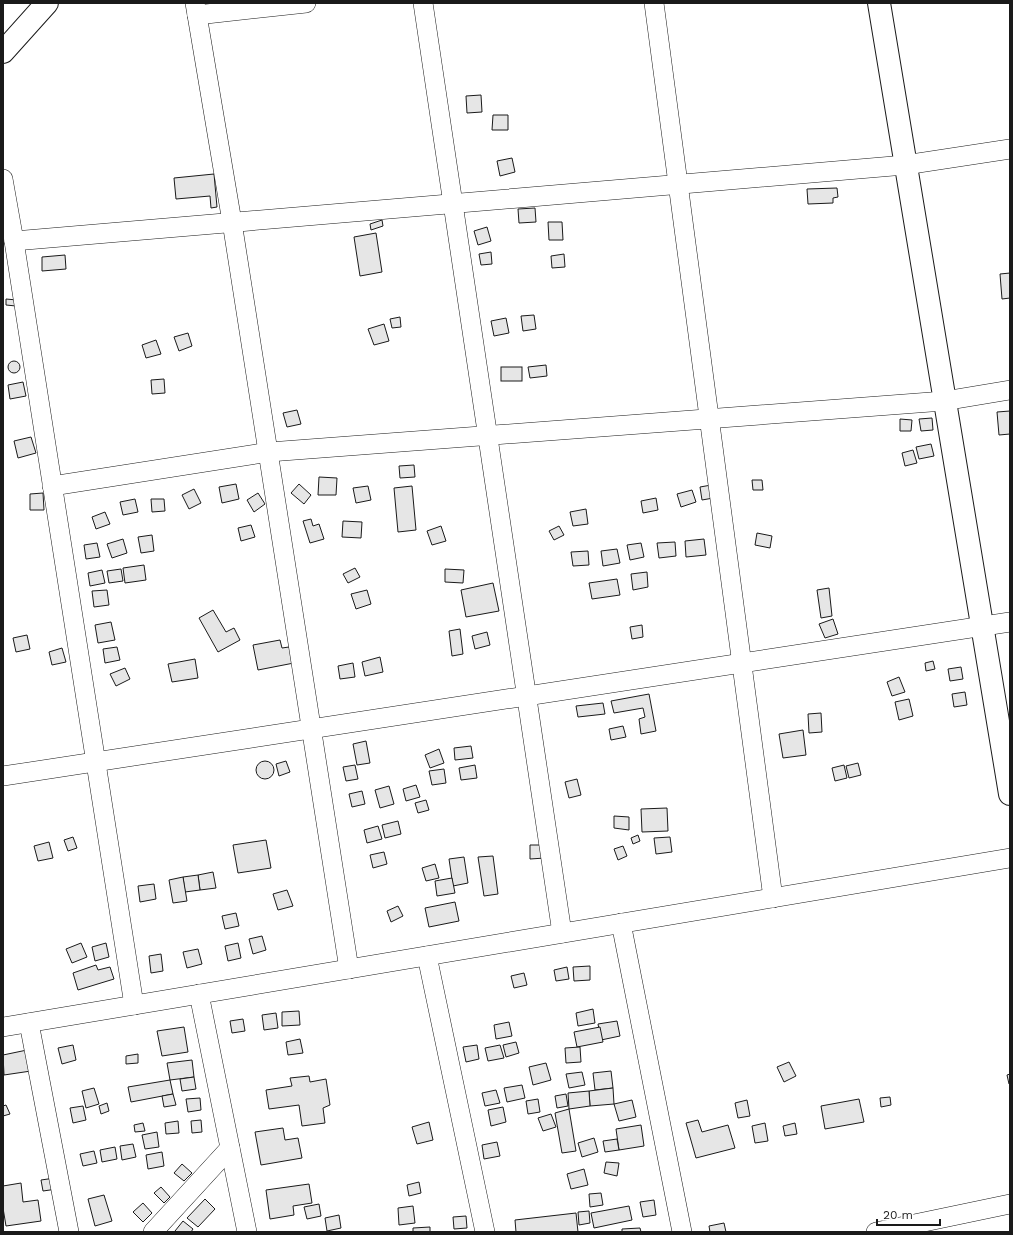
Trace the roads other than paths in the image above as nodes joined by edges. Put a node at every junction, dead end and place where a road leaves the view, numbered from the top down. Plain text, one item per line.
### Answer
1 (47, 3) edge
2 (306, 3) edge
3 (423, 3) edge
4 (654, 3) edge
5 (878, 3) edge
6 (196, 9) edge
7 (3, 52) edge
8 (1010, 149) edge
9 (905, 165) junction
10 (3, 179) edge
11 (678, 184) junction
12 (453, 204) junction
13 (232, 222) junction
14 (14, 241) junction
15 (1010, 390) edge
16 (944, 401) junction
17 (710, 418) junction
18 (488, 436) junction
19 (269, 452) junction
20 (52, 486) junction
21 (1010, 622) edge
22 (982, 626) junction
23 (742, 663) junction
24 (527, 696) junction
25 (312, 729) junction
26 (96, 762) junction
27 (3, 776) edge
28 (1010, 794) edge
29 (1010, 858) edge
30 (773, 898) junction
31 (621, 923) junction
32 (562, 934) junction
33 (427, 956) junction
34 (349, 969) junction
35 (199, 994) junction
36 (134, 1005) junction
37 (29, 1023) junction
38 (3, 1027) edge
39 (230, 1148) junction
40 (1010, 1204) edge
41 (69, 1232) edge
42 (153, 1232) edge
43 (247, 1232) edge
44 (484, 1232) edge
45 (682, 1232) edge
46 (876, 1232) edge

1 - 7 street
2 - 6 street
3 - 12 street
4 - 11 street
5 - 9 street
6 - 13 street
8 - 9 street
9 - 11 street
9 - 16 street
10 - 14 street
11 - 12 street
11 - 17 street
12 - 13 street
12 - 18 street
13 - 14 street
13 - 19 street
14 - 20 street
15 - 16 street
16 - 17 street
16 - 22 street
17 - 18 street
17 - 23 street
18 - 19 street
18 - 24 street
19 - 20 street
19 - 25 street
20 - 26 street
21 - 22 street
22 - 23 street
22 - 28 street
23 - 24 street
23 - 30 street
24 - 25 street
24 - 32 street
25 - 26 street
25 - 34 street
26 - 27 street
26 - 36 street
29 - 30 street
30 - 31 street
31 - 32 street
31 - 45 street
32 - 33 street
33 - 34 street
33 - 44 street
34 - 35 street
35 - 36 street
35 - 39 street
36 - 37 street
37 - 38 street
37 - 41 street
39 - 42 street
39 - 43 street
40 - 46 street

